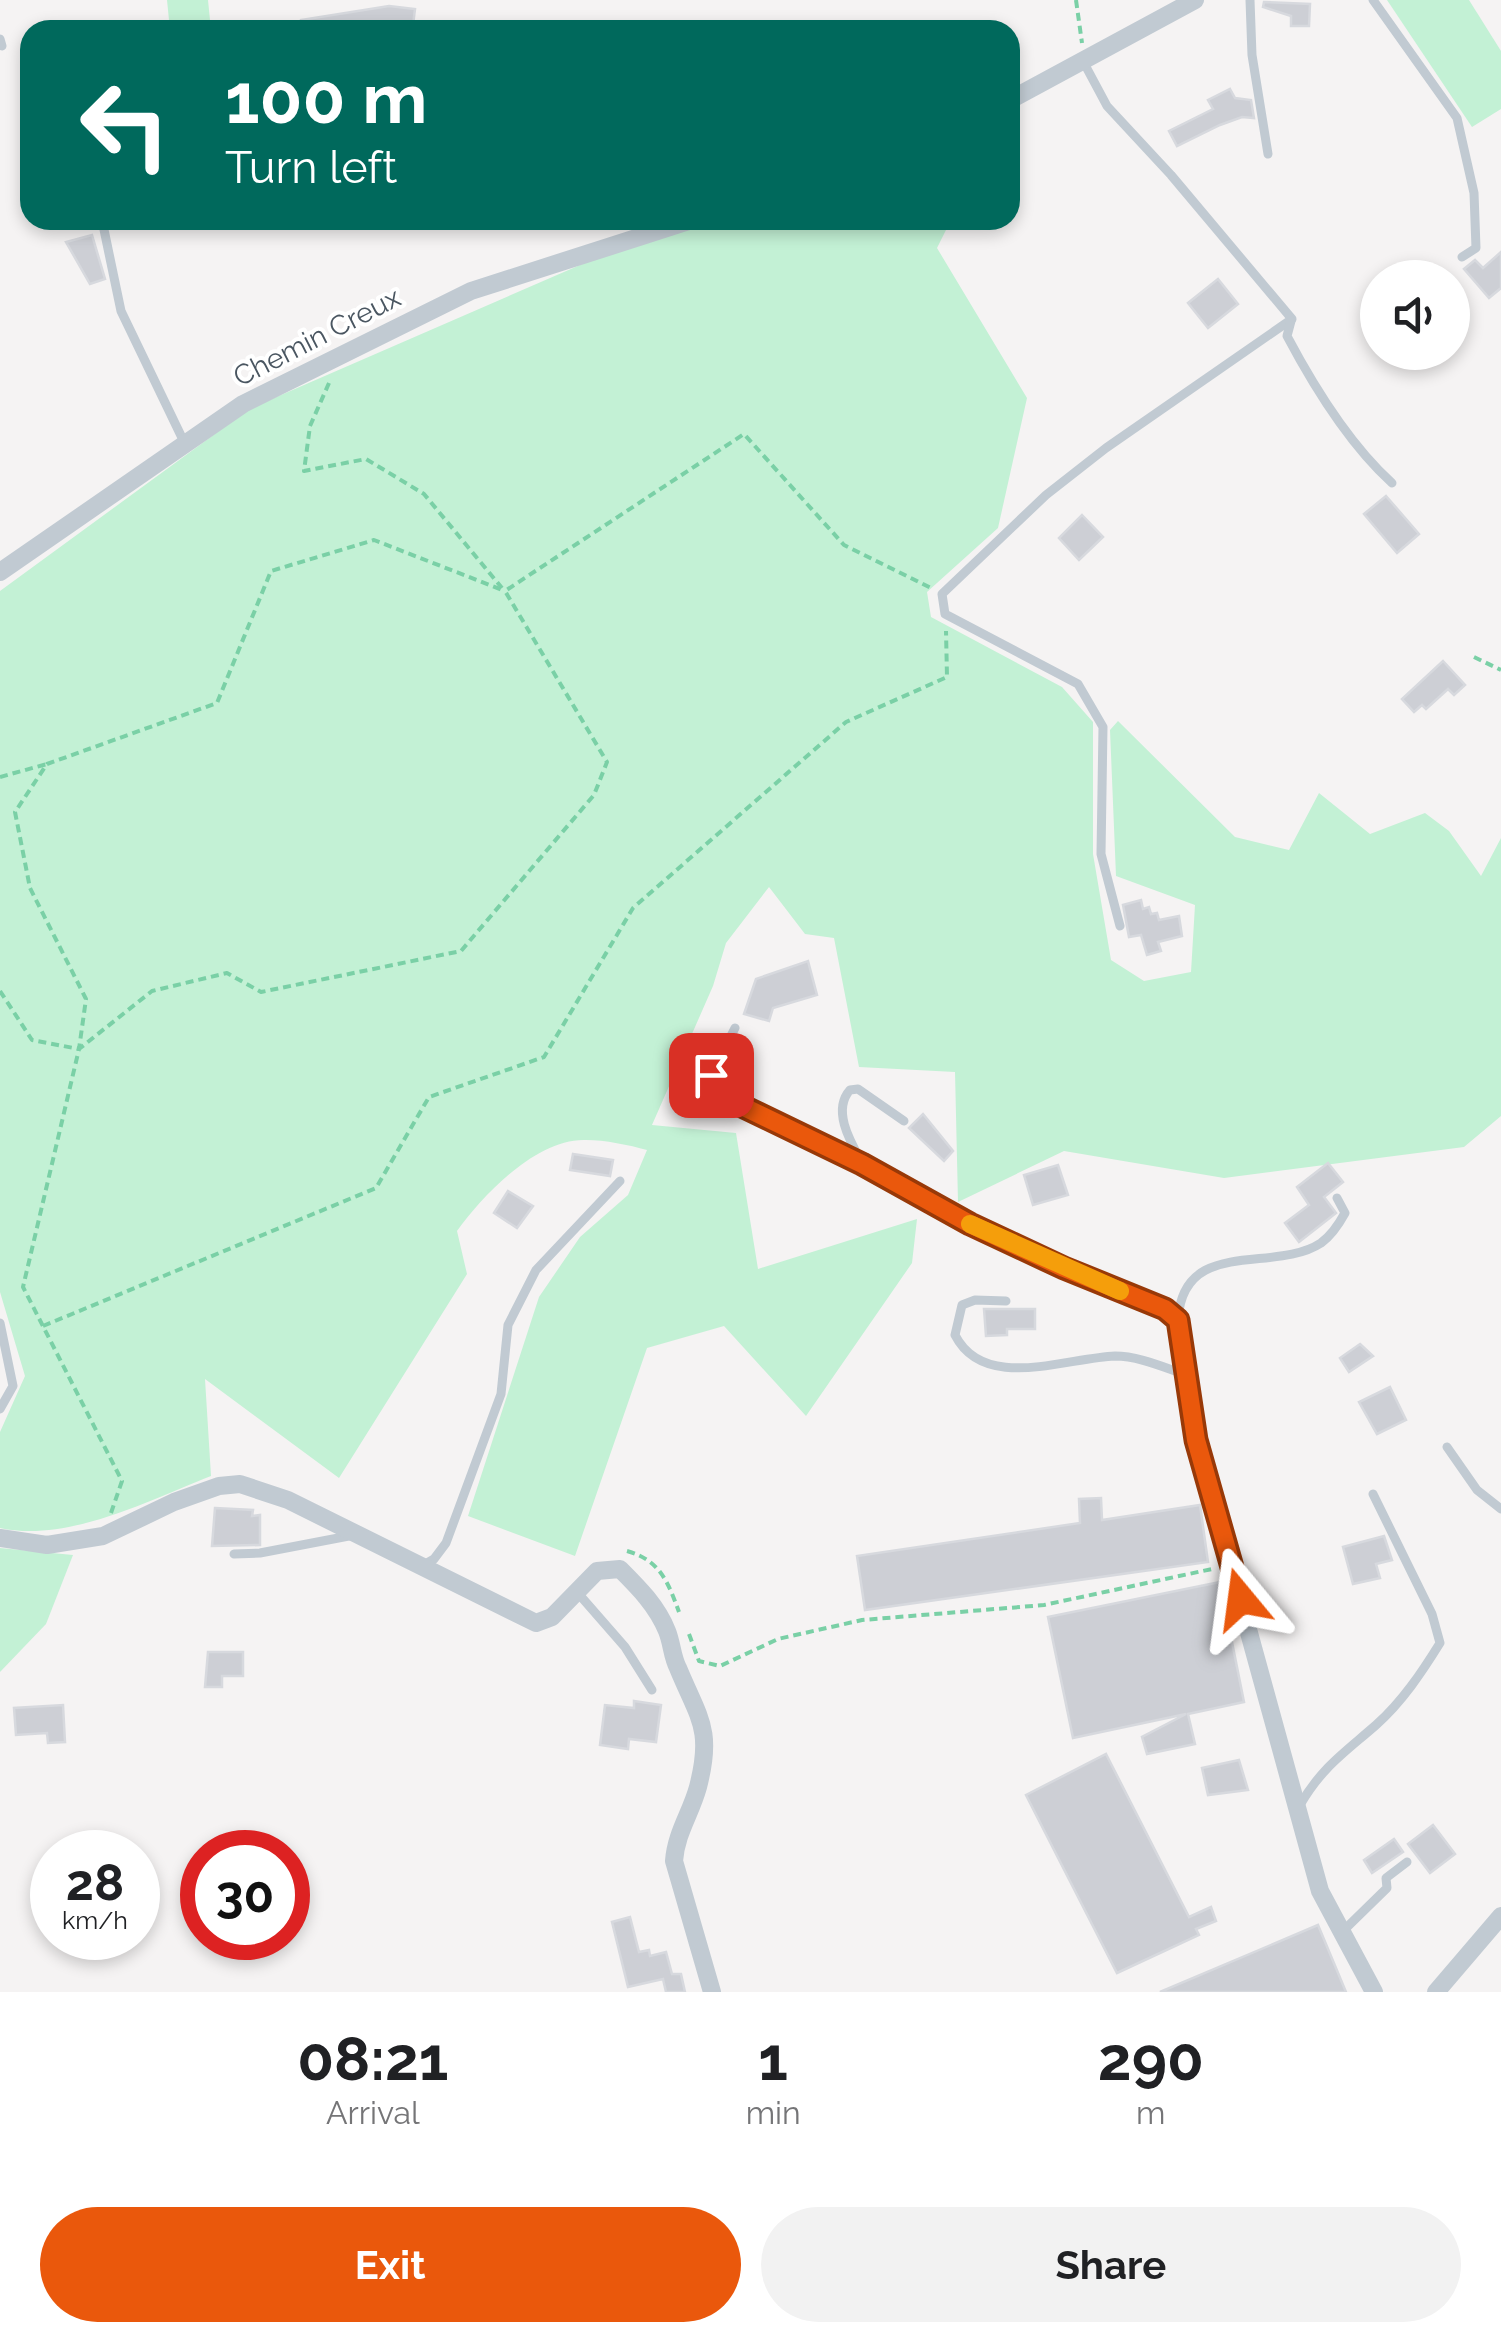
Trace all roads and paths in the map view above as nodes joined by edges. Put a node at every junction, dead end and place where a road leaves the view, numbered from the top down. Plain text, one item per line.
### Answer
1 (1076, 0) edge
2 (1195, 0) edge
3 (1250, 0) edge
4 (1373, 0) edge
5 (1084, 62) junction
6 (1020, 95) edge
7 (1268, 154) dead end
8 (104, 230) edge
9 (661, 230) edge
10 (1462, 258) dead end
11 (1292, 319) junction
12 (342, 355) junction
13 (185, 444) junction
14 (1392, 482) dead end
15 (0, 572) edge
16 (505, 591) junction
17 (942, 594) junction
18 (945, 614) junction
19 (1474, 657) dead end
20 (1501, 670) edge
21 (47, 764) junction
22 (0, 777) edge
23 (1120, 926) dead end
24 (0, 991) edge
25 (735, 1028) dead end
26 (78, 1049) junction
27 (904, 1121) dead end
28 (862, 1164) junction
29 (620, 1180) dead end
30 (1337, 1198) dead end
31 (1006, 1301) dead end
32 (1178, 1320) junction
33 (0, 1323) edge
34 (43, 1326) junction
35 (1184, 1374) junction
36 (0, 1409) edge
37 (1447, 1447) dead end
38 (1374, 1494) dead end
39 (1501, 1510) edge
40 (357, 1534) junction
41 (103, 1536) junction
42 (0, 1538) edge
43 (234, 1554) dead end
44 (1231, 1564) junction
45 (422, 1566) junction
46 (609, 1567) junction
47 (576, 1592) junction
48 (652, 1690) dead end
49 (1298, 1808) junction
50 (1407, 1862) dead end
51 (1501, 1916) edge
52 (1342, 1932) junction
53 (712, 1992) edge
54 (1374, 1992) edge
55 (1436, 1992) edge

1 - 5 path
2 - 5 street
3 - 7 lane
4 - 10 lane
5 - 6 street
5 - 11 lane
8 - 13 lane
9 - 12 street, Chemin Creux
11 - 14 lane
11 - 17 lane
12 - 13 street, Chemin Creux
12 - 16 path
13 - 15 street, Chemin Creux
16 - 17 path
16 - 21 path
16 - 26 path
17 - 18 lane
18 - 23 lane
18 - 34 path
19 - 20 path
21 - 22 path
21 - 26 path
24 - 26 path
25 - 28 lane
26 - 34 path
27 - 28 lane
28 - 32 lane
29 - 45 lane
30 - 32 lane
31 - 35 lane
32 - 35 street
33 - 36 lane
34 - 41 path
35 - 44 street
37 - 39 lane
38 - 49 lane
40 - 41 street
40 - 43 lane
40 - 45 street
41 - 42 street
44 - 46 path
44 - 49 street
45 - 47 street
46 - 47 street
46 - 53 street
47 - 48 lane
49 - 52 street
50 - 52 lane
51 - 55 street
52 - 54 street

